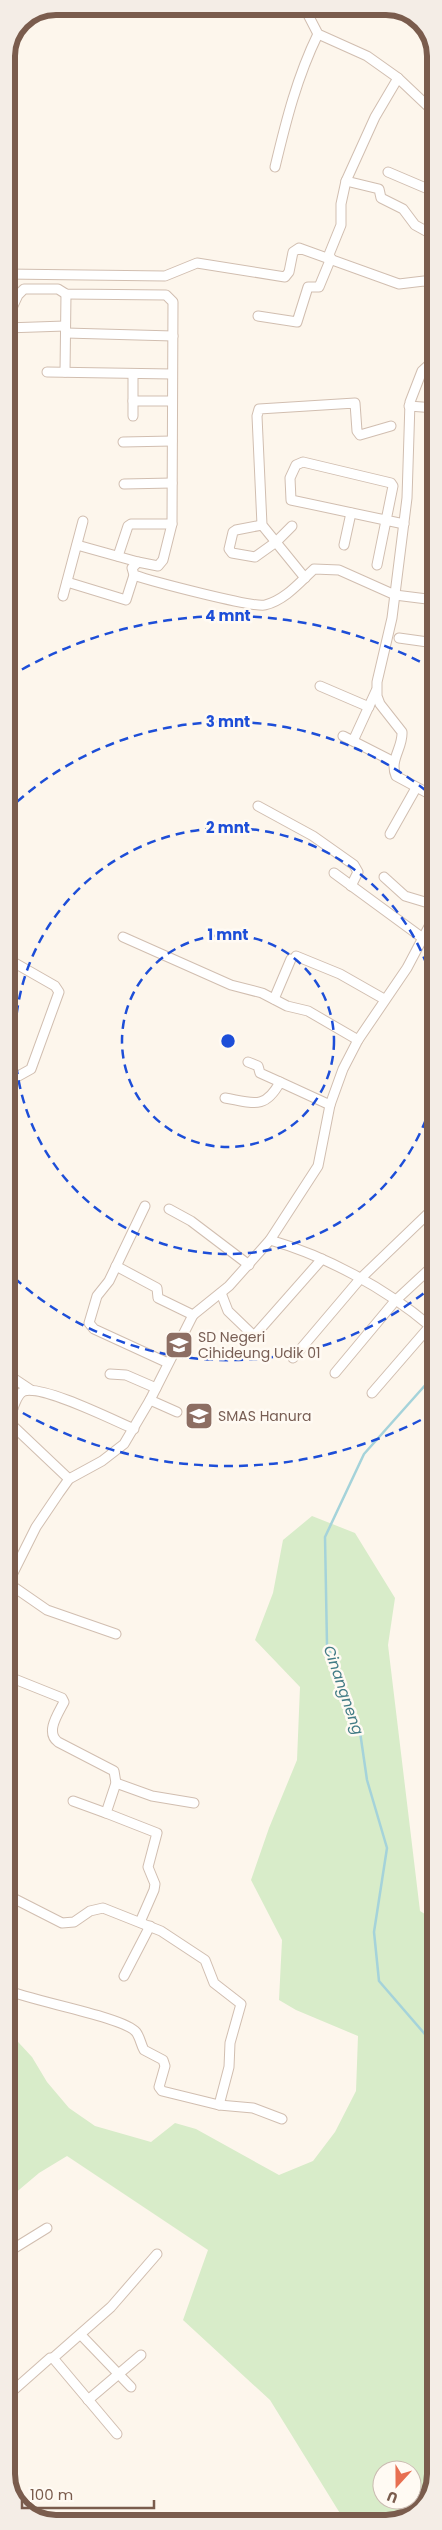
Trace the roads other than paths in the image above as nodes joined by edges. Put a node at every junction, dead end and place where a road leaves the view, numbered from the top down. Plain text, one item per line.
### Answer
1 (308, 15) edge
2 (318, 34) junction
3 (398, 78) junction
4 (427, 105) edge
5 (275, 168) dead end
6 (388, 172) dead end
7 (346, 181) junction
8 (427, 189) edge
9 (427, 232) edge
10 (330, 257) junction
11 (15, 274) edge
12 (427, 282) edge
13 (66, 294) junction
14 (15, 302) edge
15 (258, 316) dead end
16 (15, 328) edge
17 (66, 329) junction
18 (173, 336) junction
19 (427, 366) edge
20 (47, 372) dead end
21 (65, 372) junction
22 (133, 374) junction
23 (172, 374) junction
24 (133, 401) junction
25 (172, 401) junction
26 (409, 406) junction
27 (427, 407) edge
28 (133, 416) dead end
29 (391, 426) dead end
30 (172, 441) junction
31 (123, 442) dead end
32 (172, 483) junction
33 (124, 484) dead end
34 (351, 513) junction
35 (385, 520) junction
36 (83, 521) dead end
37 (172, 524) junction
38 (404, 524) junction
39 (262, 526) junction
40 (292, 526) dead end
41 (276, 542) junction
42 (77, 544) junction
43 (344, 545) dead end
44 (118, 556) junction
45 (138, 562) junction
46 (377, 565) dead end
47 (134, 575) junction
48 (305, 578) junction
49 (67, 582) junction
50 (395, 595) junction
51 (63, 596) dead end
52 (427, 599) edge
53 (399, 638) dead end
54 (427, 641) edge
55 (320, 686) dead end
56 (376, 691) junction
57 (369, 707) junction
58 (343, 736) dead end
59 (353, 741) junction
60 (394, 762) junction
61 (416, 788) junction
62 (427, 793) edge
63 (258, 806) dead end
64 (390, 834) dead end
65 (334, 873) dead end
66 (384, 877) dead end
67 (351, 886) junction
68 (427, 902) edge
69 (427, 933) edge
70 (122, 937) dead end
71 (424, 939) junction
72 (15, 963) edge
73 (274, 999) junction
74 (384, 1000) junction
75 (358, 1040) junction
76 (248, 1062) dead end
77 (15, 1078) edge
78 (280, 1082) junction
79 (225, 1098) dead end
80 (330, 1105) junction
81 (145, 1206) dead end
82 (168, 1209) dead end
83 (427, 1215) edge
84 (270, 1240) junction
85 (322, 1259) junction
86 (249, 1265) junction
87 (116, 1266) junction
88 (427, 1271) edge
89 (360, 1278) junction
90 (221, 1293) junction
91 (395, 1302) junction
92 (193, 1315) junction
93 (427, 1321) edge
94 (427, 1331) edge
95 (293, 1358) dead end
96 (168, 1363) junction
97 (334, 1373) dead end
98 (110, 1374) dead end
99 (15, 1380) edge
100 (156, 1388) junction
101 (32, 1391) junction
102 (372, 1393) dead end
103 (150, 1400) junction
104 (15, 1403) edge
105 (177, 1412) dead end
106 (15, 1428) edge
107 (134, 1429) junction
108 (69, 1479) junction
109 (15, 1566) edge
110 (15, 1585) edge
111 (116, 1634) dead end
112 (15, 1679) edge
113 (116, 1783) junction
114 (73, 1801) dead end
115 (194, 1803) dead end
116 (106, 1813) junction
117 (15, 1899) edge
118 (140, 1922) junction
119 (150, 1926) junction
120 (124, 1976) dead end
121 (15, 1993) edge
122 (219, 2105) junction
123 (282, 2119) dead end
124 (47, 2228) dead end
125 (15, 2248) edge
126 (158, 2254) dead end
127 (81, 2334) junction
128 (141, 2355) dead end
129 (53, 2358) junction
130 (120, 2374) junction
131 (131, 2387) dead end
132 (15, 2389) edge
133 (88, 2400) junction
134 (118, 2434) dead end

1 - 2 street
2 - 3 street
2 - 5 street
3 - 4 street
3 - 7 street
6 - 8 street
7 - 9 street
7 - 10 street
10 - 11 street
10 - 12 street
10 - 15 street
13 - 14 street
13 - 17 street
13 - 18 street
16 - 17 street
17 - 18 street
17 - 21 street
18 - 23 street
19 - 26 street
20 - 21 street
21 - 22 street
22 - 23 street
22 - 24 street
23 - 25 street
24 - 25 street
24 - 28 street
25 - 30 street
26 - 27 street
26 - 38 street
29 - 39 street
30 - 31 street
30 - 32 street
32 - 33 street
32 - 37 street
34 - 35 street
34 - 35 street
34 - 43 street
35 - 38 street
35 - 46 street
36 - 42 street
37 - 44 street
37 - 45 street
38 - 50 street
39 - 41 street
39 - 41 street
40 - 41 street
41 - 48 street
42 - 44 street
42 - 49 street
44 - 45 street
45 - 47 street
47 - 48 street
47 - 49 street
48 - 50 street
49 - 51 street
50 - 52 street
50 - 56 street
53 - 54 street
55 - 57 street
56 - 57 street
56 - 60 street
57 - 59 street
58 - 59 street
59 - 60 street
60 - 61 street
61 - 62 street
61 - 64 street
63 - 67 street
65 - 67 street
66 - 68 street
67 - 71 street
69 - 71 street
70 - 73 street
71 - 74 street
72 - 77 street
73 - 74 street
73 - 75 street
74 - 75 street
75 - 80 street
76 - 78 street
78 - 79 street
78 - 80 street
80 - 84 street
81 - 87 street
82 - 86 street
83 - 89 street
84 - 85 street
84 - 86 street
85 - 89 street
85 - 90 street
86 - 90 street
87 - 92 street
87 - 96 street
88 - 91 street
89 - 91 street
89 - 95 street
90 - 92 street
91 - 93 street
91 - 97 street
92 - 96 street
94 - 102 street
96 - 100 street
98 - 100 street
99 - 101 street
100 - 103 street
101 - 104 street
101 - 107 street
103 - 105 street
103 - 107 street
106 - 108 street
107 - 108 street
108 - 109 street
110 - 111 street
112 - 113 street
113 - 115 street
113 - 116 street
114 - 116 street
116 - 118 street
117 - 118 street
118 - 119 street
119 - 120 street
119 - 122 street
121 - 122 street
122 - 123 street
124 - 125 street
126 - 127 street
127 - 129 street
127 - 130 street
128 - 130 street
129 - 132 street
129 - 133 street
130 - 131 street
130 - 133 street
133 - 134 street

